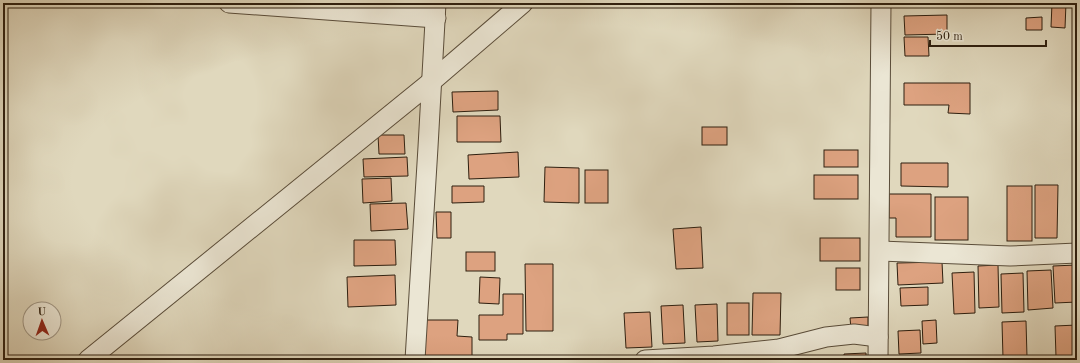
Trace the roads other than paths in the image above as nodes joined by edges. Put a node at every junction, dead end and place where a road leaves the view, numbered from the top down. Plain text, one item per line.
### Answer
1 (228, 3) edge
2 (523, 3) edge
3 (881, 3) edge
4 (436, 10) edge
5 (431, 82) junction
6 (880, 252) junction
7 (1077, 253) edge
8 (878, 337) junction
9 (88, 360) edge
10 (415, 360) edge
11 (645, 360) edge
12 (878, 360) edge

1 - 4 street
2 - 5 street
3 - 6 street
4 - 5 street
5 - 9 street
5 - 10 street
6 - 7 street
6 - 8 street
8 - 11 street
8 - 12 street

